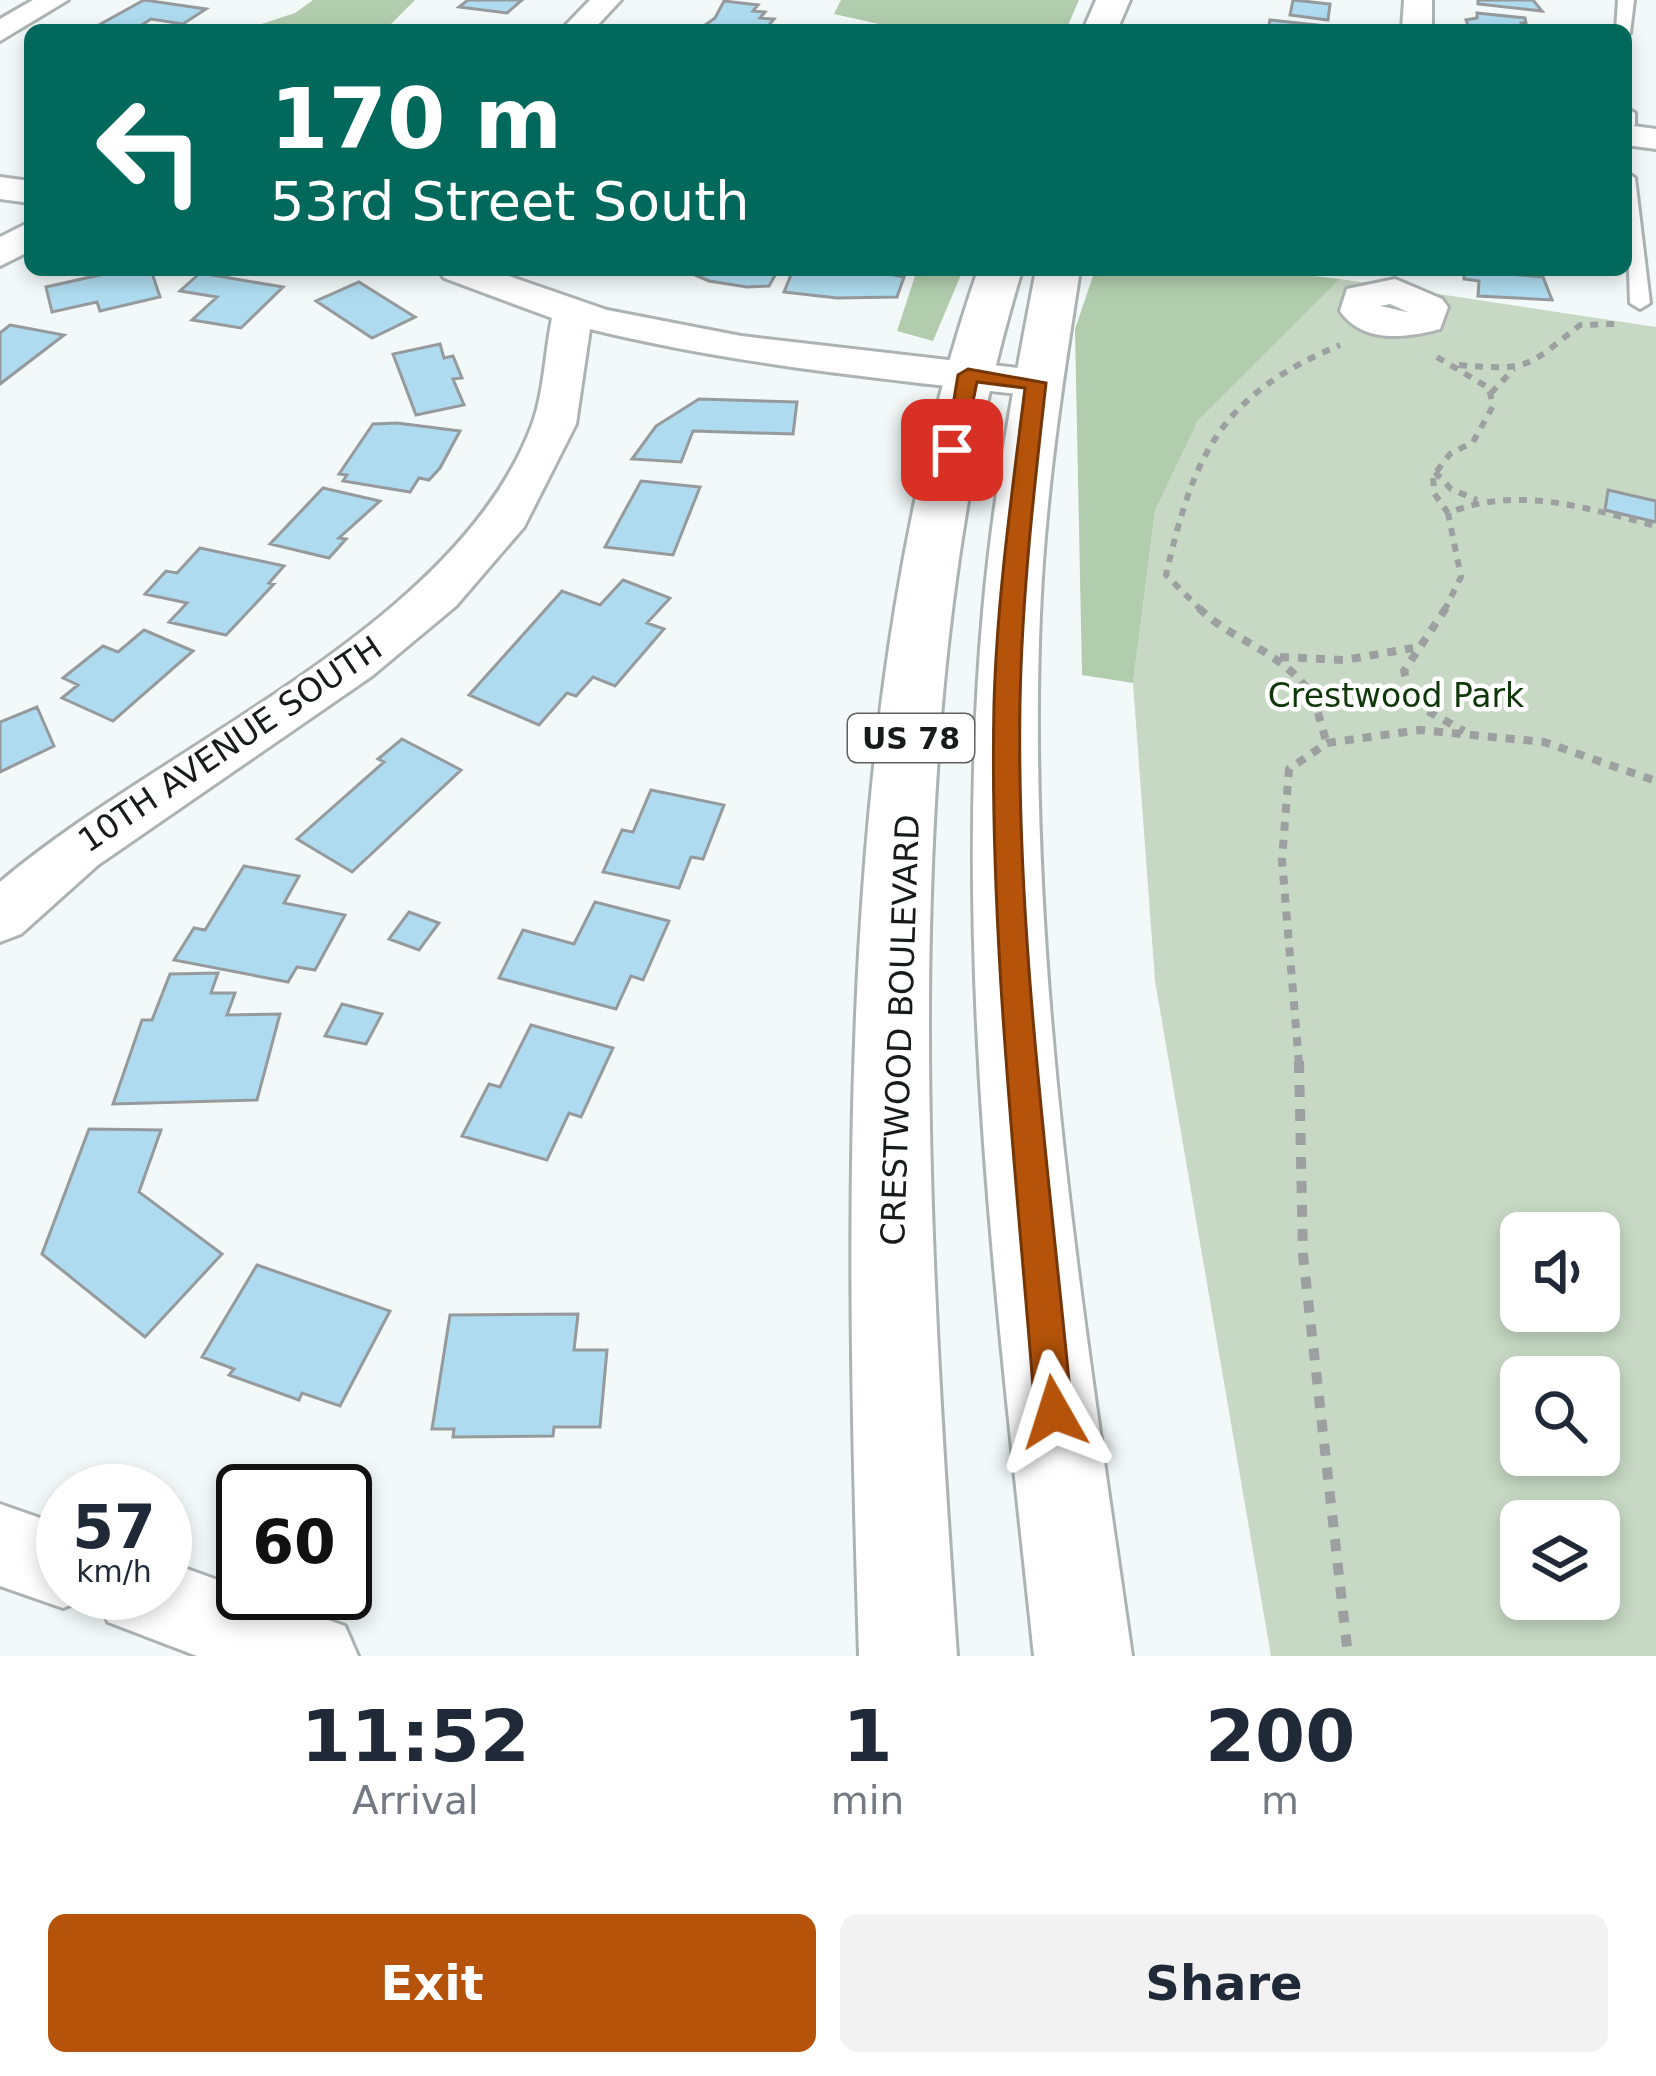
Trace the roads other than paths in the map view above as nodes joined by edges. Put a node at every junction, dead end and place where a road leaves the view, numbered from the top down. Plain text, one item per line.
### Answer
1 (54, 0) edge
2 (607, 0) edge
3 (582, 24) edge
4 (0, 32) edge
5 (1632, 232) edge
6 (24, 237) edge
7 (0, 255) edge
8 (473, 276) edge
9 (998, 276) edge
10 (1057, 276) edge
11 (1640, 303) dead end
12 (572, 314) junction
13 (968, 375) junction
14 (1036, 383) junction
15 (0, 917) edge
16 (0, 1545) edge
17 (36, 1558) edge
18 (192, 1612) edge
19 (315, 1656) edge
20 (908, 1656) edge
21 (1083, 1656) edge

1 - 4 street
2 - 3 street
5 - 11 lane
6 - 7 street
8 - 12 street
9 - 13 main road, CRESTWOOD BOULEVARD / US 78
10 - 14 main road, US 78
12 - 13 street
12 - 15 street, 10TH AVENUE SOUTH
13 - 14 street
13 - 20 main road, CRESTWOOD BOULEVARD / US 78
14 - 21 main road, US 78
16 - 17 street
18 - 19 street

